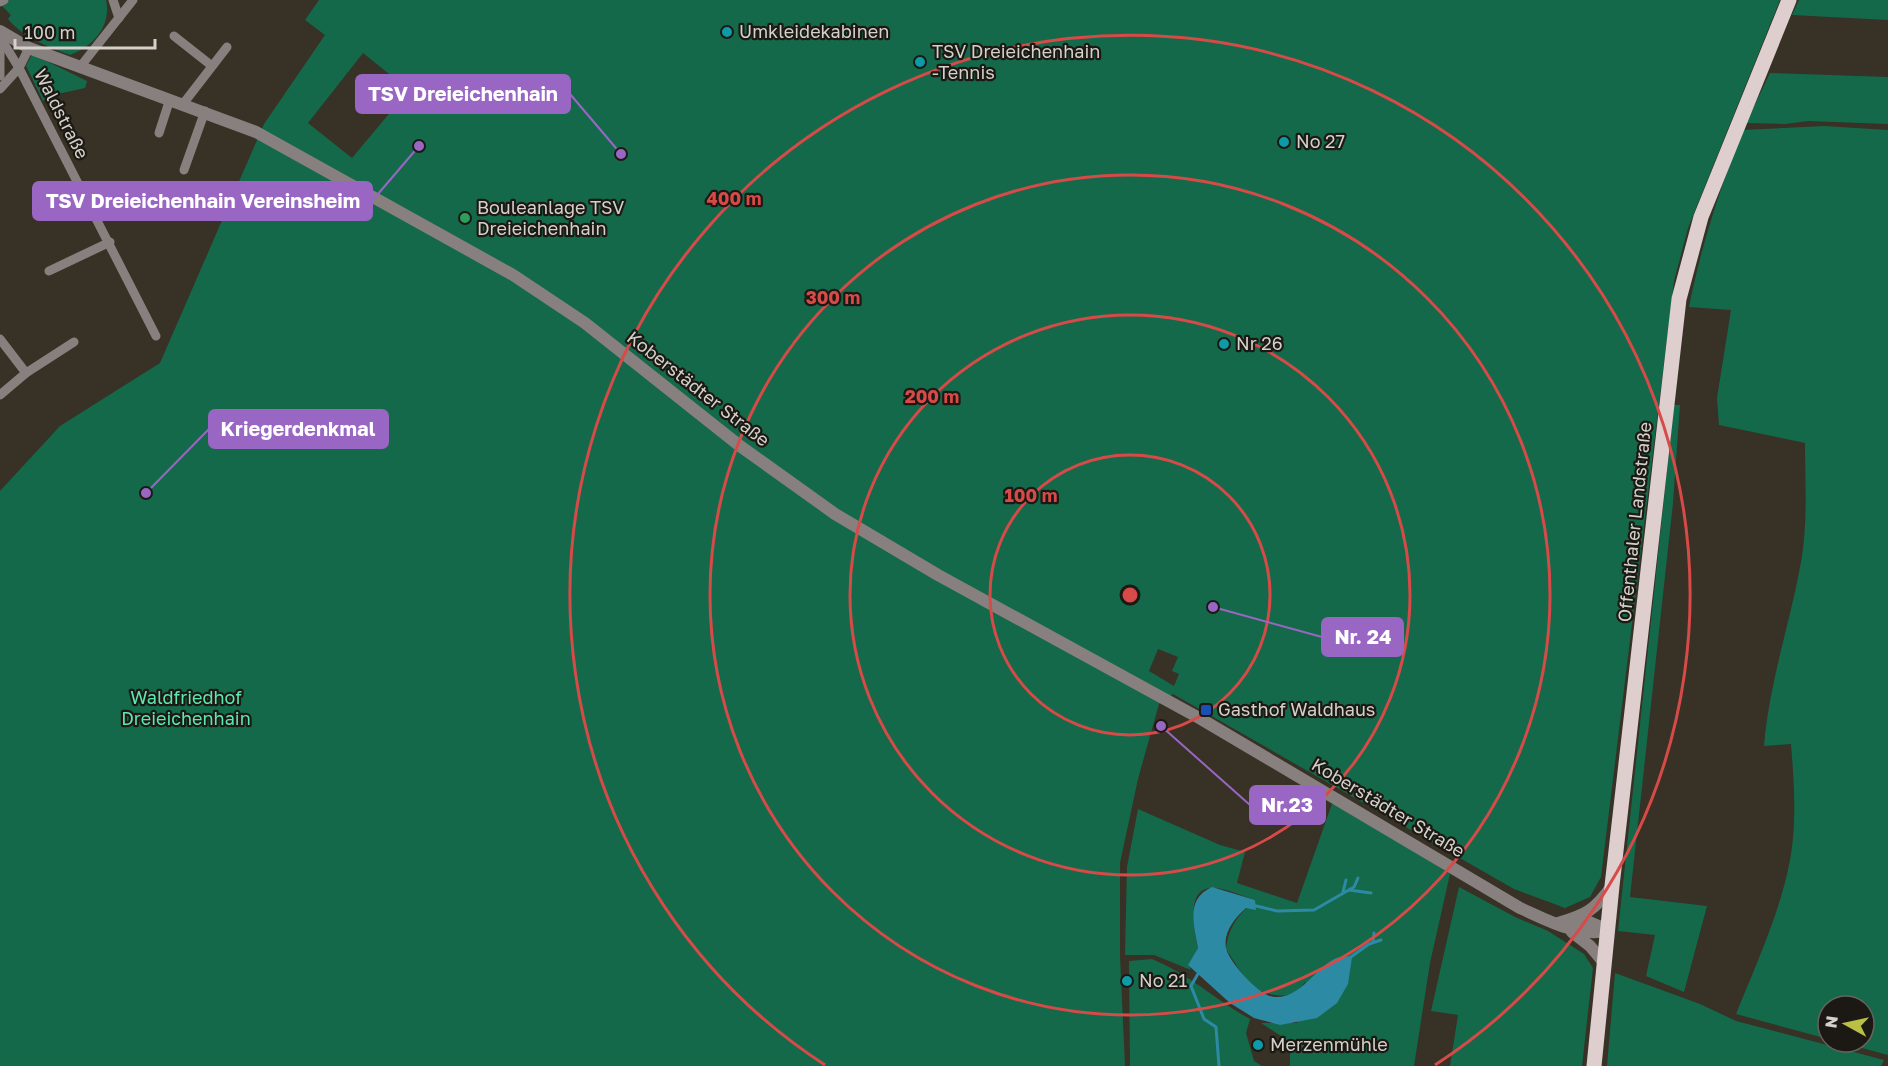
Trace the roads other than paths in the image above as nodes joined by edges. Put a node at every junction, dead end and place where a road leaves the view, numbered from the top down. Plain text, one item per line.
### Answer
1 (4, 0) edge
2 (113, 0) edge
3 (133, 0) edge
4 (1789, 0) edge
5 (0, 3) edge
6 (119, 18) junction
7 (0, 31) edge
8 (174, 36) dead end
9 (0, 37) edge
10 (227, 47) dead end
11 (29, 48) junction
12 (0, 50) edge
13 (212, 66) junction
14 (80, 67) junction
15 (19, 68) junction
16 (0, 76) edge
17 (0, 89) edge
18 (170, 99) junction
19 (183, 104) junction
20 (205, 111) junction
21 (159, 133) dead end
22 (184, 170) dead end
23 (110, 242) junction
24 (50, 271) dead end
25 (156, 336) dead end
26 (0, 339) edge
27 (74, 342) dead end
28 (26, 374) junction
29 (0, 395) edge
30 (1612, 886) junction
31 (1558, 923) junction
32 (1608, 930) junction
33 (1605, 964) junction
34 (1594, 1066) edge

1 - 5 street
2 - 6 street
3 - 6 street
4 - 30 main road, Offenthaler Landstraße
6 - 14 street
7 - 11 street, Koberstädter Straße
8 - 13 street
9 - 15 street, Waldstraße
10 - 13 street
11 - 14 street, Koberstädter Straße
11 - 15 street
12 - 16 street
13 - 19 street
14 - 18 street, Koberstädter Straße
15 - 17 street
15 - 23 street, Waldstraße
18 - 19 street, Koberstädter Straße
18 - 21 street
19 - 20 street, Koberstädter Straße
20 - 22 street
20 - 31 street, Koberstädter Straße
23 - 24 street
23 - 25 street, Waldstraße
26 - 28 street
27 - 28 street
28 - 29 street
30 - 31 street
30 - 32 main road, Offenthaler Landstraße
31 - 32 street
31 - 33 street, Koberstädter Straße
32 - 33 main road, Offenthaler Landstraße
33 - 34 main road, Offenthaler Landstraße

